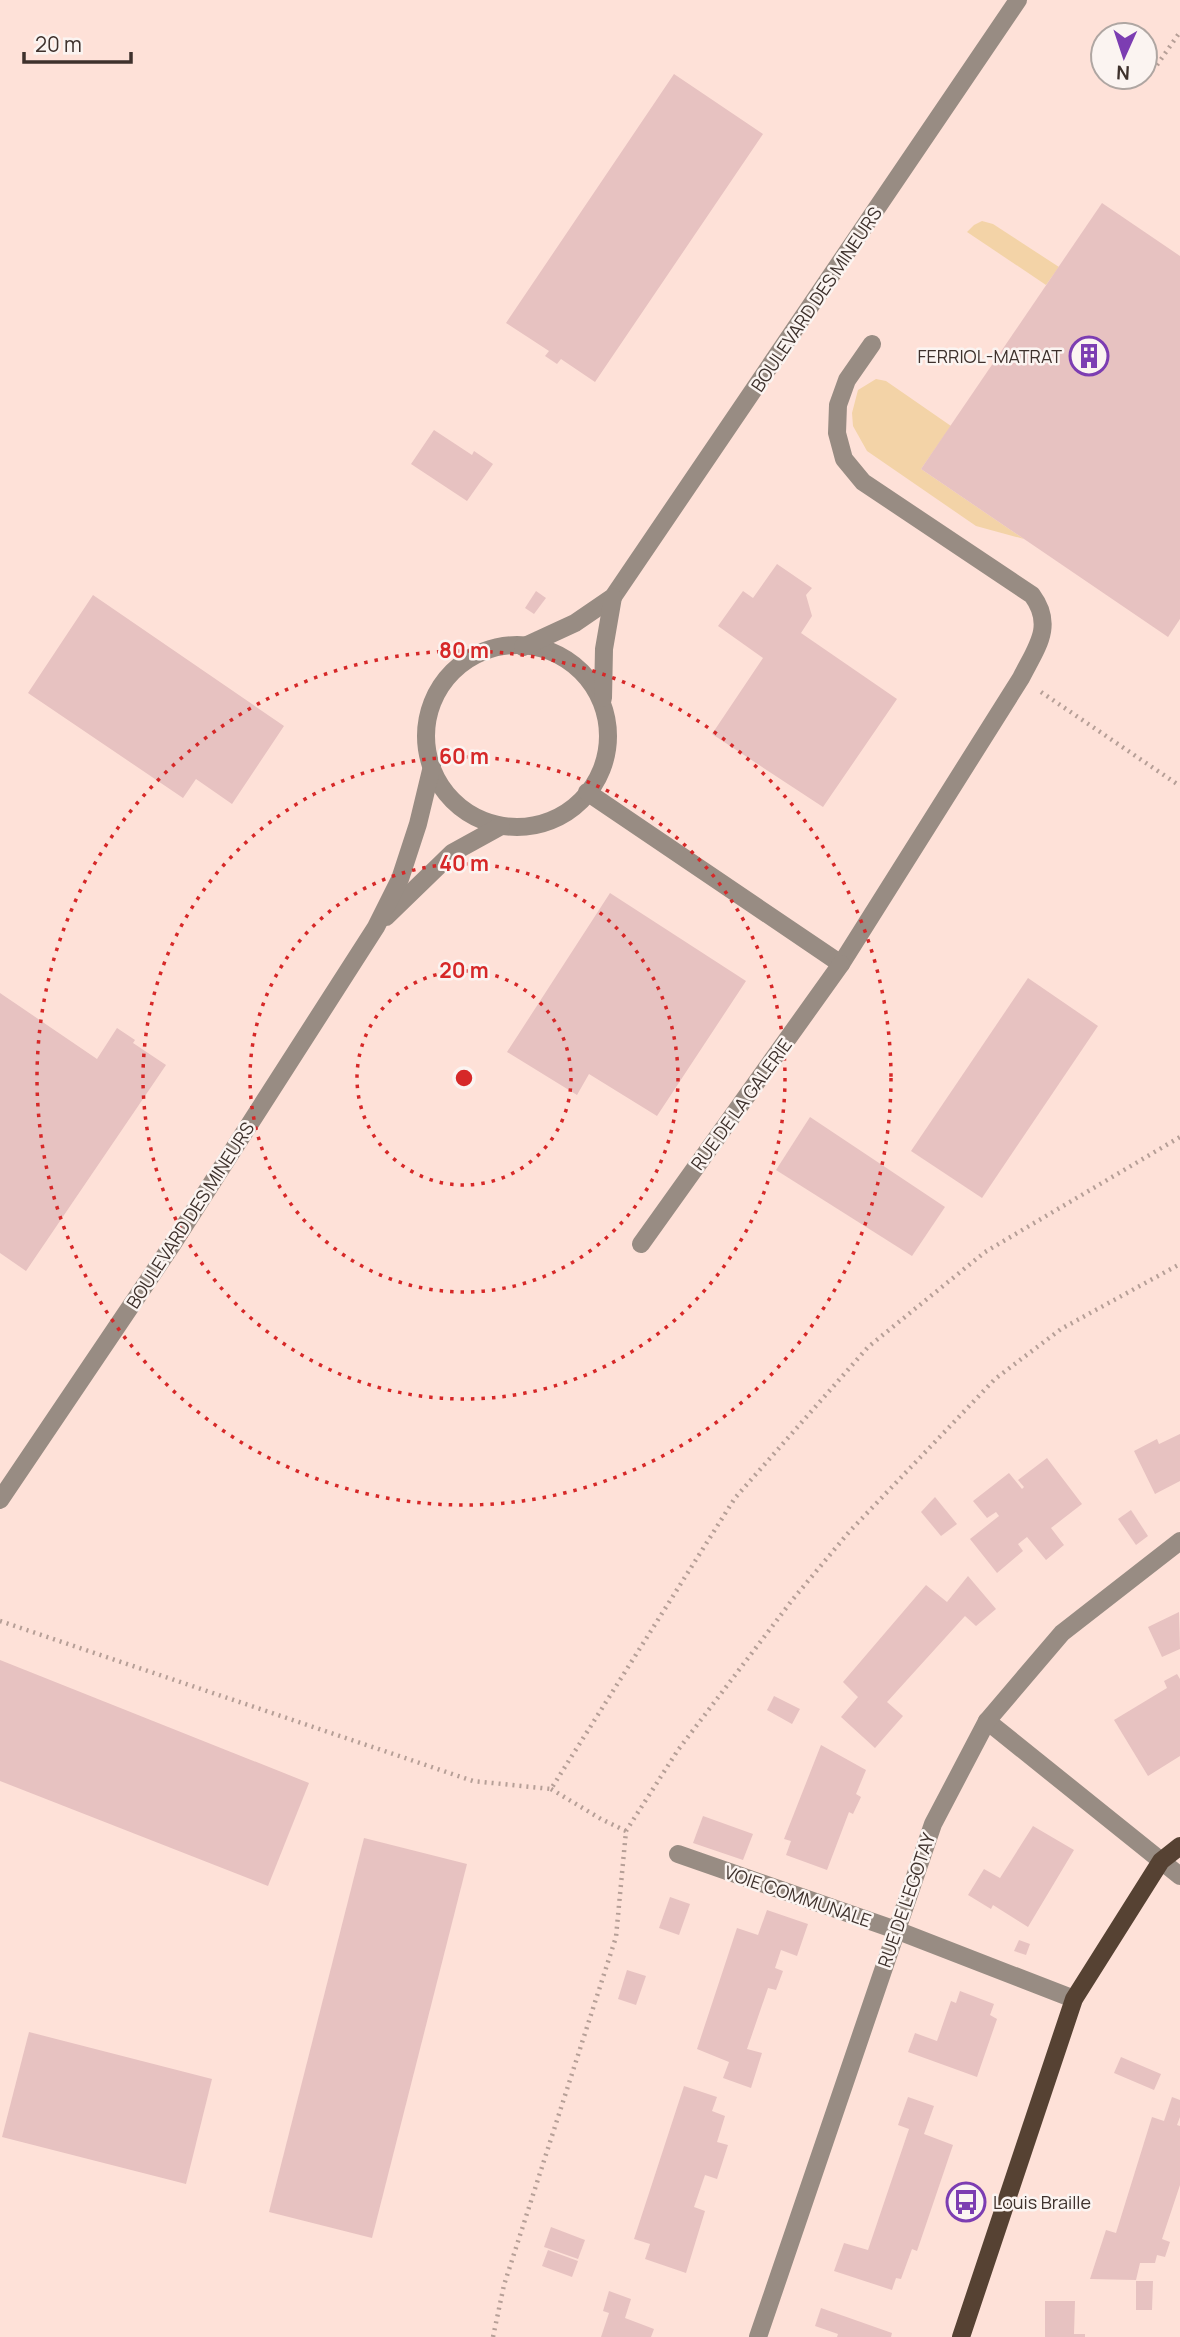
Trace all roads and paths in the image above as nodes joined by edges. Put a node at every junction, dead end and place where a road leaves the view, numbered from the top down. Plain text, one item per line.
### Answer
1 (1018, 0) edge
2 (1180, 32) edge
3 (1159, 62) edge
4 (872, 344) dead end
5 (613, 597) junction
6 (523, 647) junction
7 (1021, 678) junction
8 (603, 711) junction
9 (432, 766) junction
10 (1180, 786) edge
11 (587, 792) junction
12 (501, 826) junction
13 (376, 927) junction
14 (842, 964) junction
15 (1180, 1137) edge
16 (641, 1244) dead end
17 (1180, 1264) edge
18 (0, 1500) edge
19 (1180, 1541) edge
20 (0, 1621) edge
21 (987, 1721) junction
22 (551, 1790) junction
23 (626, 1831) junction
24 (1180, 1846) edge
25 (678, 1854) dead end
26 (1161, 1861) junction
27 (1180, 1877) edge
28 (895, 1930) junction
29 (1074, 1999) junction
30 (493, 2337) edge
31 (758, 2337) edge
32 (961, 2337) edge

1 - 5 street, BOULEVARD DES MINEURS
2 - 3 path
4 - 7 street, RUE DE LA GALERIE
5 - 6 street, BOULEVARD DES MINEURS
5 - 8 street, BOULEVARD DES MINEURS
6 - 8 street
6 - 9 street
7 - 10 path
7 - 14 street, RUE DE LA GALERIE
8 - 11 street
9 - 12 street
9 - 13 street, BOULEVARD DES MINEURS
11 - 12 street
11 - 14 street
12 - 13 street, BOULEVARD DES MINEURS
13 - 18 street, BOULEVARD DES MINEURS
14 - 16 street, RUE DE LA GALERIE
15 - 22 path
17 - 23 path
19 - 21 street, RUE DE L'EGOTAY
20 - 22 path
21 - 26 street
21 - 28 street, RUE DE L'EGOTAY
22 - 23 path
23 - 30 path
24 - 26 main road
25 - 28 street, VOIE COMMUNALE
26 - 27 street
26 - 29 main road
28 - 29 street, VOIE COMMUNALE
28 - 31 street, RUE DE L'EGOTAY
29 - 32 main road

